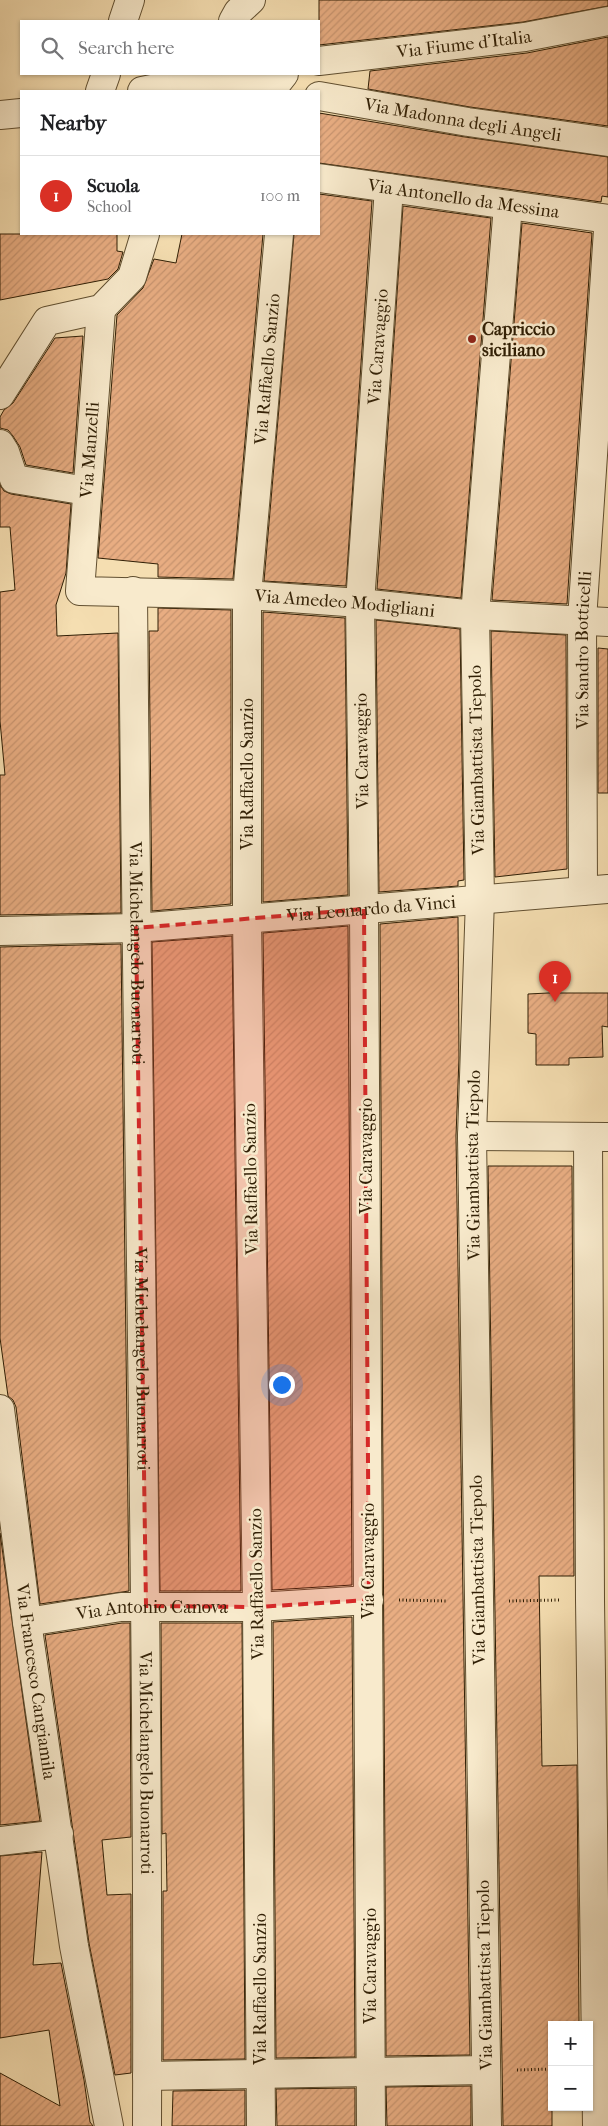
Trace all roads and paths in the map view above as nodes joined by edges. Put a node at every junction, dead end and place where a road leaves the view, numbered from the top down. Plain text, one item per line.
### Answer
1 (130, 0) edge
2 (123, 20) edge
3 (608, 22) edge
4 (320, 61) edge
5 (106, 75) edge
6 (207, 76) edge
7 (283, 84) edge
8 (100, 90) edge
9 (149, 90) edge
10 (320, 96) edge
11 (20, 113) edge
12 (0, 115) edge
13 (608, 142) edge
14 (320, 178) edge
15 (389, 188) junction
16 (508, 205) junction
17 (608, 219) edge
18 (608, 230) edge
19 (145, 235) edge
20 (279, 235) edge
21 (101, 310) junction
22 (0, 394) edge
23 (0, 444) edge
24 (87, 491) junction
25 (80, 591) joint
26 (133, 591) junction
27 (247, 595) junction
28 (360, 603) junction
29 (475, 615) junction
30 (595, 621) edge
31 (595, 890) edge
32 (480, 899) junction
33 (364, 909) junction
34 (247, 919) junction
35 (136, 928) junction
36 (0, 931) edge
37 (472, 1136) junction
38 (598, 1137) edge
39 (0, 1409) edge
40 (4, 1463) edge
41 (368, 1600) junction
42 (599, 1600) edge
43 (146, 1606) junction
44 (258, 1607) junction
45 (27, 1622) junction
46 (59, 1834) junction
47 (0, 1841) edge
48 (602, 2068) edge
49 (486, 2070) junction
50 (370, 2072) junction
51 (260, 2074) junction
52 (147, 2076) junction
53 (109, 2126) edge
54 (147, 2126) edge
55 (261, 2126) edge
56 (370, 2126) edge
57 (487, 2126) edge
58 (596, 2126) edge

1 - 2 street
3 - 4 street, Via Fiume d'Italia
5 - 8 street
6 - 7 street
6 - 9 street
10 - 13 street, Via Madonna degli Angeli
11 - 12 street
14 - 15 street, Via Antonello da Messina
15 - 16 street, Via Antonello da Messina
15 - 28 street, Via Caravaggio
16 - 17 street, Via Antonello da Messina
16 - 29 street, Via Giambattista Tiepolo
18 - 30 street, Via Sandro Botticelli
19 - 21 street
20 - 27 street, Via Raffaello Sanzio
21 - 22 street
21 - 24 street, Via Manzelli
23 - 24 street
24 - 25 street, Via Manzelli
25 - 26 street, Via Amedeo Modigliani
26 - 27 street, Via Amedeo Modigliani
26 - 35 street, Via Michelangelo Buonarroti
27 - 28 street, Via Amedeo Modigliani
27 - 34 street, Via Raffaello Sanzio
28 - 29 street, Via Amedeo Modigliani
28 - 33 street, Via Caravaggio
29 - 30 street, Via Amedeo Modigliani
29 - 32 street, Via Giambattista Tiepolo
30 - 31 street, Via Sandro Botticelli
31 - 32 street, Via Leonardo da Vinci
32 - 33 street, Via Leonardo da Vinci
32 - 37 street, Via Giambattista Tiepolo
33 - 34 street, Via Leonardo da Vinci
33 - 41 street, Via Caravaggio
34 - 35 street, Via Leonardo da Vinci
34 - 44 street, Via Raffaello Sanzio
35 - 36 street, Via Leonardo da Vinci
35 - 43 street, Via Michelangelo Buonarroti
37 - 38 street
37 - 49 street, Via Giambattista Tiepolo
38 - 42 street
39 - 40 street, Via Francesco Cangiamila
40 - 45 street, Via Francesco Cangiamila
41 - 44 street, Via Antonio Canova
41 - 50 street, Via Caravaggio
42 - 48 street
43 - 44 street, Via Antonio Canova
43 - 45 street, Via Antonio Canova
43 - 52 street, Via Michelangelo Buonarroti
44 - 51 street, Via Raffaello Sanzio
45 - 46 street, Via Francesco Cangiamila
46 - 47 street
46 - 53 street, Via Francesco Cangiamila
48 - 58 street
49 - 50 street
49 - 57 street, Via Giambattista Tiepolo
50 - 51 street
50 - 56 street, Via Caravaggio
51 - 52 street
51 - 55 street, Via Raffaello Sanzio
52 - 54 street, Via Michelangelo Buonarroti

